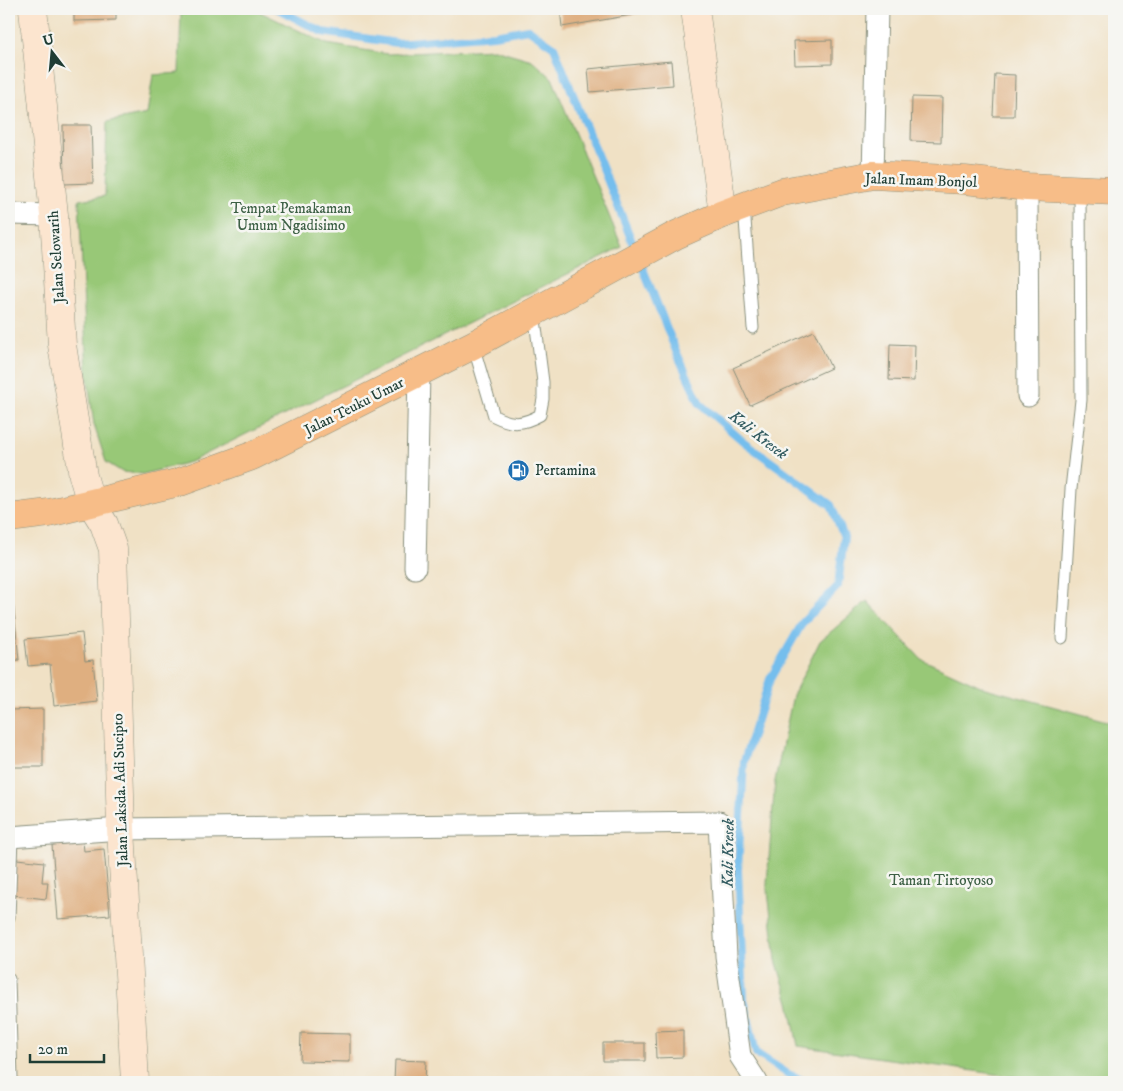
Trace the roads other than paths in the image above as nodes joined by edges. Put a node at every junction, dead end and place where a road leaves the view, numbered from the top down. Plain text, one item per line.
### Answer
1 (33, 9) edge
2 (695, 9) edge
3 (877, 9) edge
4 (873, 175) junction
5 (1027, 187) junction
6 (1080, 189) junction
7 (1114, 190) edge
8 (733, 210) junction
9 (9, 214) edge
10 (54, 215) junction
11 (676, 235) joint
12 (534, 312) junction
13 (753, 328) dead end
14 (473, 345) junction
15 (419, 372) junction
16 (1028, 396) dead end
17 (91, 502) junction
18 (9, 518) edge
19 (414, 568) dead end
20 (1062, 638) dead end
21 (121, 829) junction
22 (10, 837) edge
23 (9, 918) edge
24 (9, 979) edge
25 (9, 1080) edge
26 (135, 1082) edge
27 (757, 1082) edge

1 - 10 street, Jalan Selowarih
2 - 8 street
3 - 4 street
4 - 5 main road, Jalan Imam Bonjol
4 - 8 main road, Jalan Imam Bonjol
5 - 6 main road, Jalan Imam Bonjol
5 - 16 street
6 - 7 main road, Jalan Imam Bonjol
6 - 20 lane
8 - 11 main road, Jalan Imam Bonjol
8 - 13 lane
9 - 10 street
10 - 17 street, Jalan Selowarih
11 - 12 main road, Jalan Teuku Umar
12 - 14 main road, Jalan Teuku Umar
12 - 14 lane
14 - 15 main road, Jalan Teuku Umar
15 - 17 main road, Jalan Teuku Umar
15 - 19 street
17 - 18 main road, Jalan Teuku Umar
17 - 21 street, Jalan Laksda. Adi Sucipto
21 - 22 street
21 - 26 street, Jalan Laksda. Adi Sucipto
21 - 27 street
22 - 23 lane
24 - 25 lane

